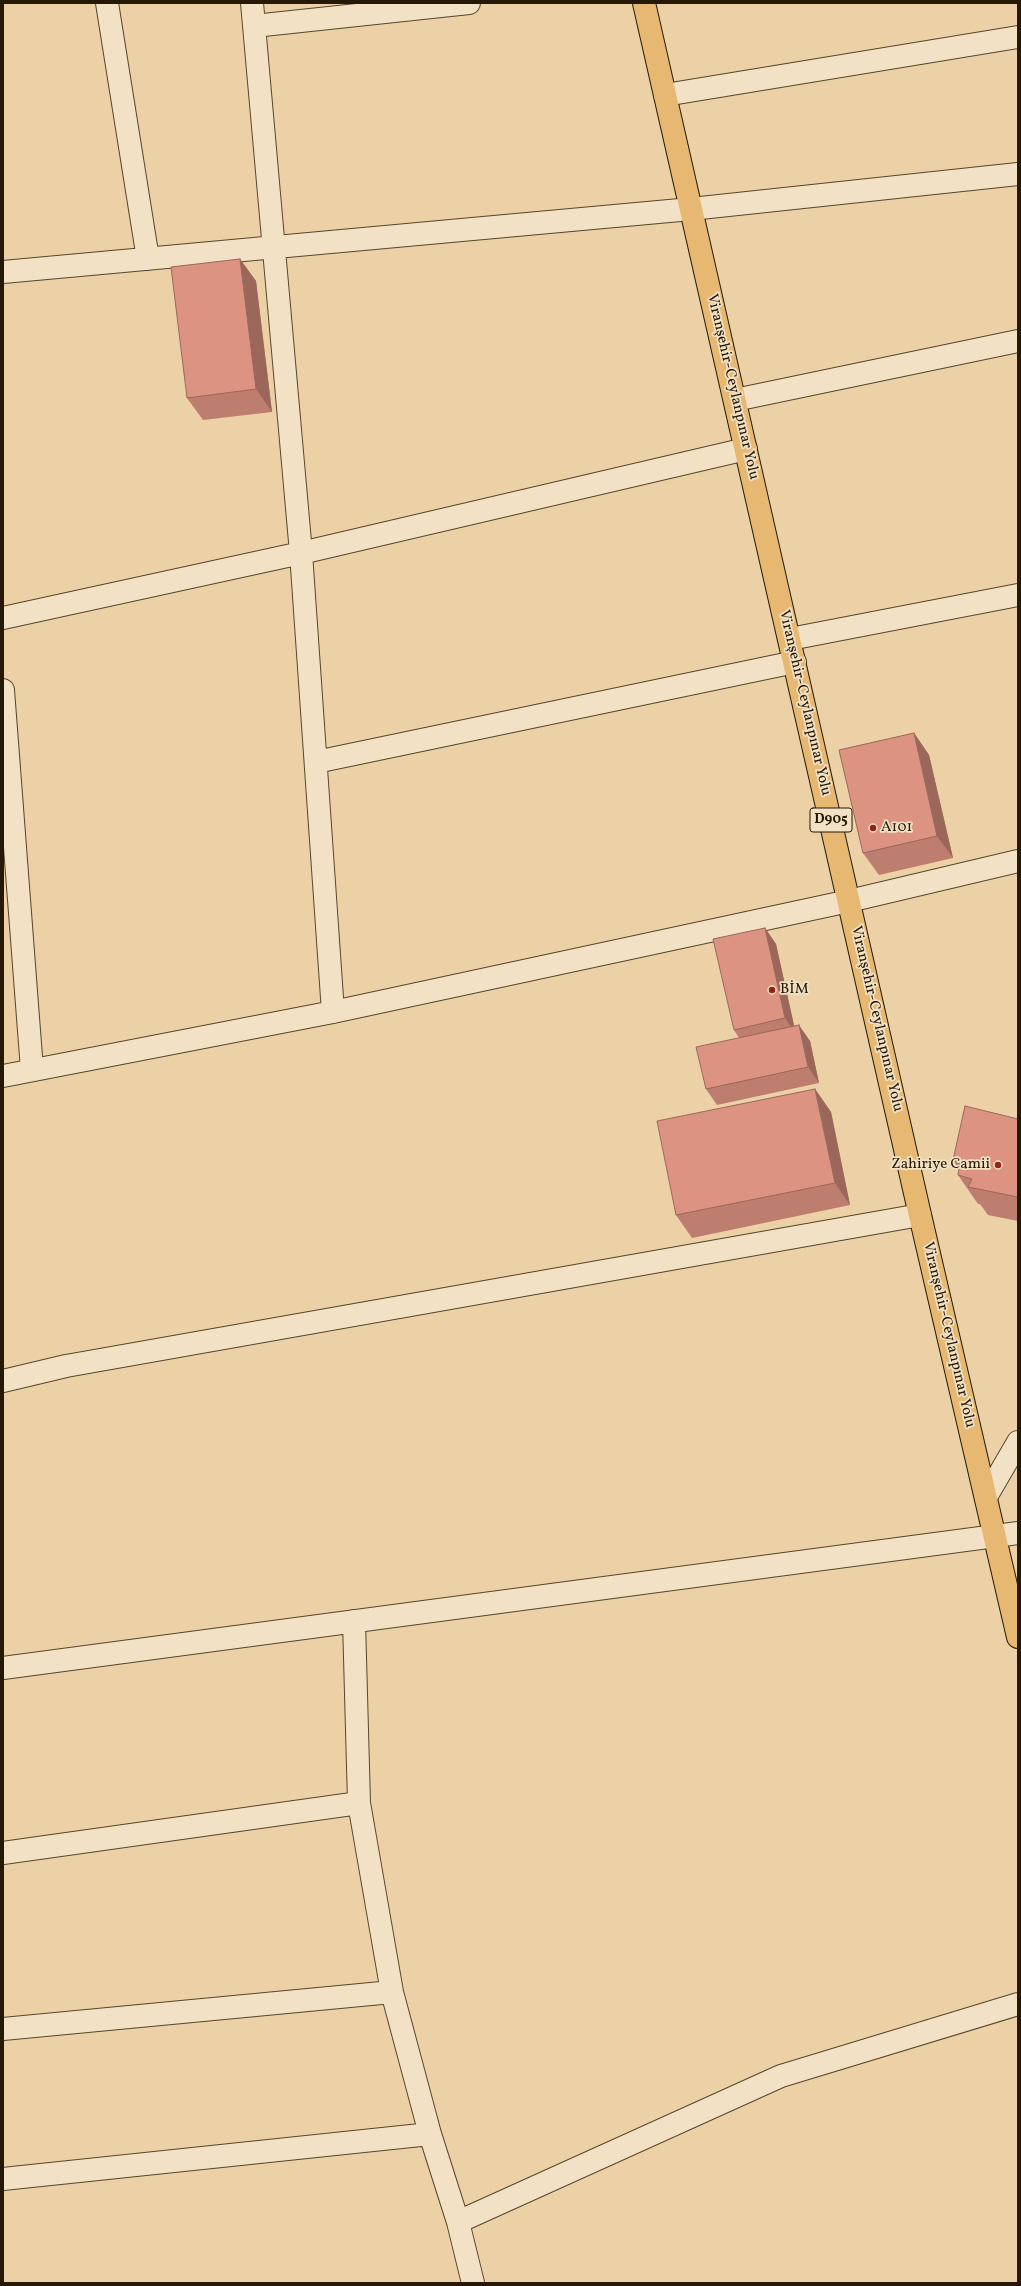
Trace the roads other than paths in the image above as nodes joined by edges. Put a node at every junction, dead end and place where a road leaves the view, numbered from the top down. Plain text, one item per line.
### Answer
1 (107, 3) edge
2 (252, 3) edge
3 (469, 3) edge
4 (644, 3) edge
5 (254, 26) junction
6 (1018, 37) edge
7 (665, 95) junction
8 (1018, 174) edge
9 (691, 209) junction
10 (273, 247) junction
11 (148, 258) junction
12 (3, 272) edge
13 (1018, 341) edge
14 (735, 400) junction
15 (746, 449) junction
16 (301, 553) junction
17 (1018, 595) edge
18 (3, 618) edge
19 (790, 639) junction
20 (795, 662) junction
21 (3, 690) edge
22 (316, 762) junction
23 (1018, 861) edge
24 (849, 901) junction
25 (334, 1012) junction
26 (32, 1070) junction
27 (3, 1076) edge
28 (920, 1215) junction
29 (3, 1382) edge
30 (1018, 1442) edge
31 (986, 1497) junction
32 (1018, 1533) edge
33 (995, 1536) junction
34 (354, 1621) junction
35 (1018, 1637) edge
36 (3, 1668) edge
37 (359, 1804) junction
38 (3, 1853) edge
39 (392, 1992) junction
40 (1018, 2004) edge
41 (3, 2029) edge
42 (430, 2134) junction
43 (3, 2179) edge
44 (458, 2222) junction
45 (473, 2283) edge

1 - 11 street
2 - 5 street
3 - 5 street
4 - 7 main road, Viranşehir-Ceylanpınar Yolu / D905
5 - 10 street
6 - 7 street
7 - 9 main road, Viranşehir-Ceylanpınar Yolu / D905
8 - 9 street
9 - 10 street
9 - 14 main road, Viranşehir-Ceylanpınar Yolu / D905
10 - 11 street
10 - 16 street
11 - 12 street
13 - 14 street
14 - 15 main road, Viranşehir-Ceylanpınar Yolu / D905
15 - 16 street
15 - 19 main road, Viranşehir-Ceylanpınar Yolu / D905
16 - 18 street
16 - 22 street
17 - 19 street
19 - 20 main road, Viranşehir-Ceylanpınar Yolu / D905
20 - 22 street
20 - 24 main road, Viranşehir-Ceylanpınar Yolu / D905
21 - 26 street
22 - 25 street
23 - 24 street
24 - 25 street
24 - 28 main road, Viranşehir-Ceylanpınar Yolu / D905
25 - 26 street
26 - 27 street
28 - 29 street
28 - 31 main road, Viranşehir-Ceylanpınar Yolu / D905
30 - 31 street
31 - 33 main road, Viranşehir-Ceylanpınar Yolu / D905
32 - 33 street
33 - 34 street
33 - 35 main road, Viranşehir-Ceylanpınar Yolu / D905
34 - 36 street
34 - 37 street
37 - 38 street
37 - 39 street
39 - 41 street
39 - 42 street
40 - 44 street
42 - 43 street
42 - 44 street
44 - 45 street

